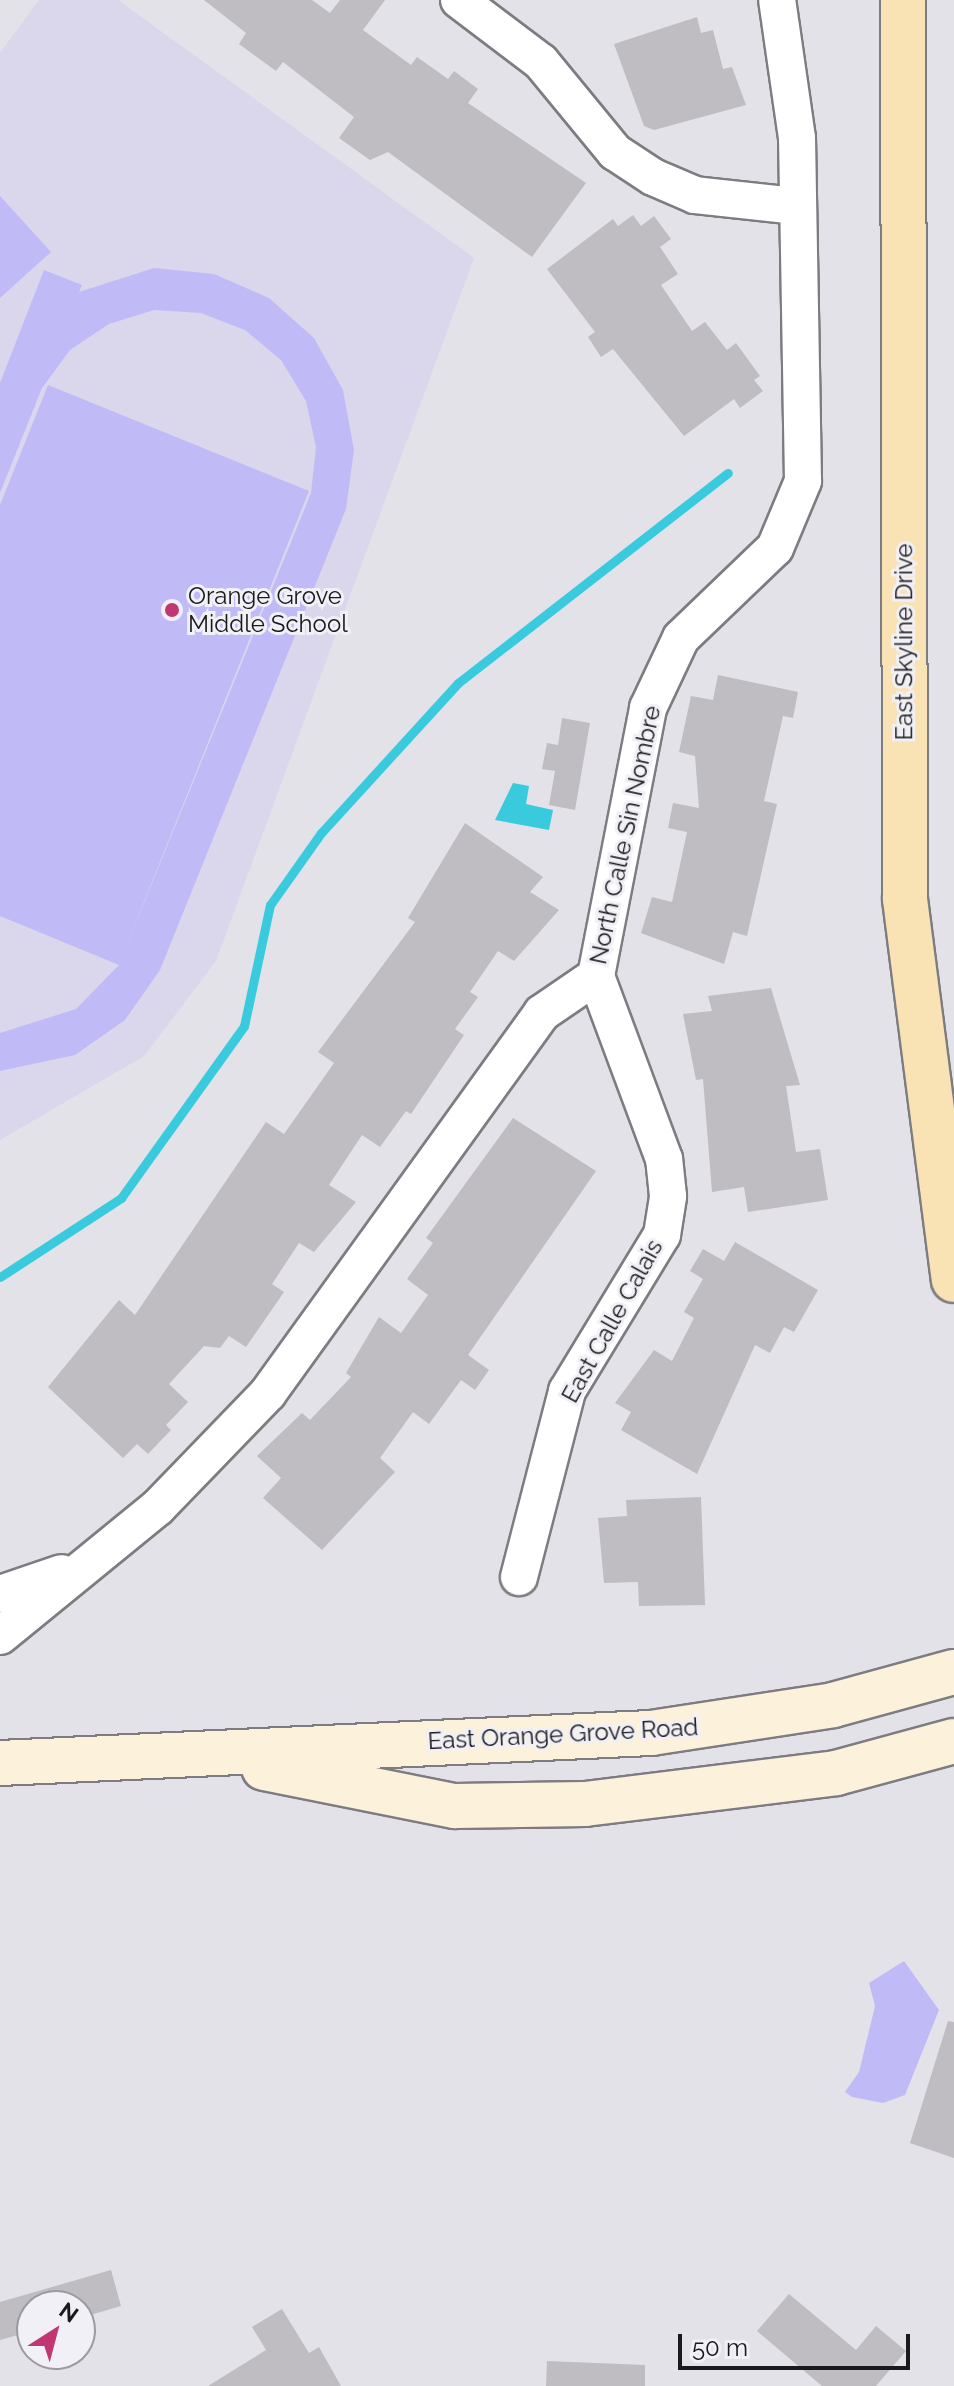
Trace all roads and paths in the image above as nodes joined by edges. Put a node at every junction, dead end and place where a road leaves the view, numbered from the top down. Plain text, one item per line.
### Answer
1 (459, 0) edge
2 (777, 0) edge
3 (903, 0) edge
4 (797, 206) junction
5 (596, 976) junction
6 (954, 1280) edge
7 (75, 1569) junction
8 (519, 1577) dead end
9 (0, 1594) edge
10 (0, 1636) edge
11 (0, 1658) edge
12 (954, 1672) edge
13 (954, 1741) edge
14 (214, 1759) junction
15 (0, 1763) edge

1 - 4 street
2 - 4 street, North Calle Sin Nombre
3 - 6 main road, East Skyline Drive
4 - 5 street, North Calle Sin Nombre
5 - 7 street, North Calle Sin Nombre
5 - 8 street, East Calle Calais
7 - 9 street, North Calle Sin Nombre
7 - 10 street, North Calle Sin Nombre
7 - 11 street, North Calle Sin Nombre
12 - 14 main road, East Orange Grove Road
13 - 14 main road, East Orange Grove Road
14 - 15 main road, East Orange Grove Road

